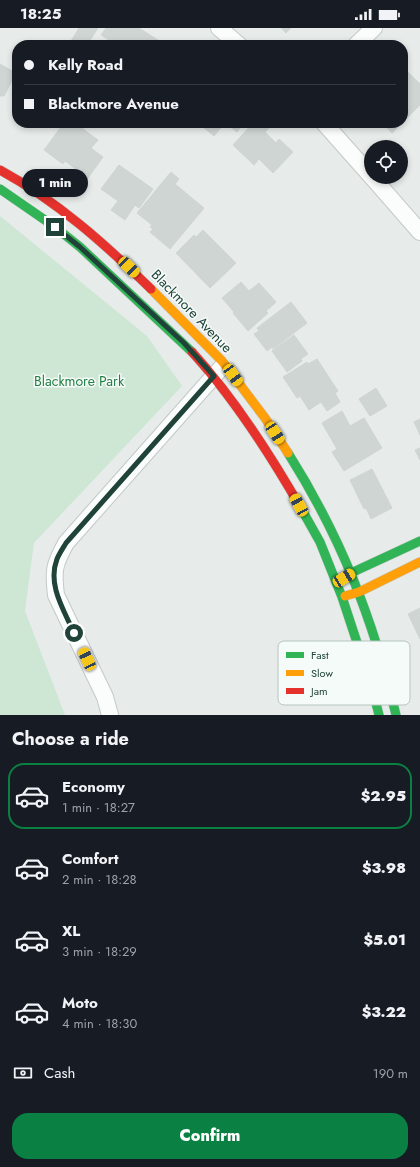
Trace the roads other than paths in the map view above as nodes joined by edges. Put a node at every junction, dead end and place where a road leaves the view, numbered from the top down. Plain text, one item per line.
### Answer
1 (219, 28) edge
2 (374, 28) edge
3 (233, 40) edge
4 (361, 40) edge
5 (328, 128) edge
6 (364, 169) edge
7 (0, 170) edge
8 (377, 184) edge
9 (0, 190) edge
10 (420, 232) edge
11 (224, 364) junction
12 (214, 376) junction
13 (420, 541) edge
14 (420, 562) edge
15 (351, 574) junction
16 (336, 582) junction
17 (359, 592) junction
18 (342, 597) junction
19 (357, 641) edge
20 (376, 641) edge
21 (376, 705) edge
22 (394, 705) edge
23 (110, 715) edge
24 (379, 715) edge
25 (396, 715) edge

1 - 3 street
2 - 4 street
5 - 6 street
7 - 11 street, Blackmore Avenue
8 - 10 street
9 - 12 street, Blackmore Avenue
11 - 12 street
11 - 15 street, Blackmore Avenue
12 - 16 street, Blackmore Avenue
12 - 23 street
13 - 15 street
14 - 17 street
15 - 16 street
15 - 17 street, Blackmore Avenue
16 - 18 street, Blackmore Avenue
17 - 18 street
17 - 20 street, Blackmore Avenue
18 - 19 street, Blackmore Avenue
21 - 24 street, Blackmore Avenue
22 - 25 street, Blackmore Avenue

